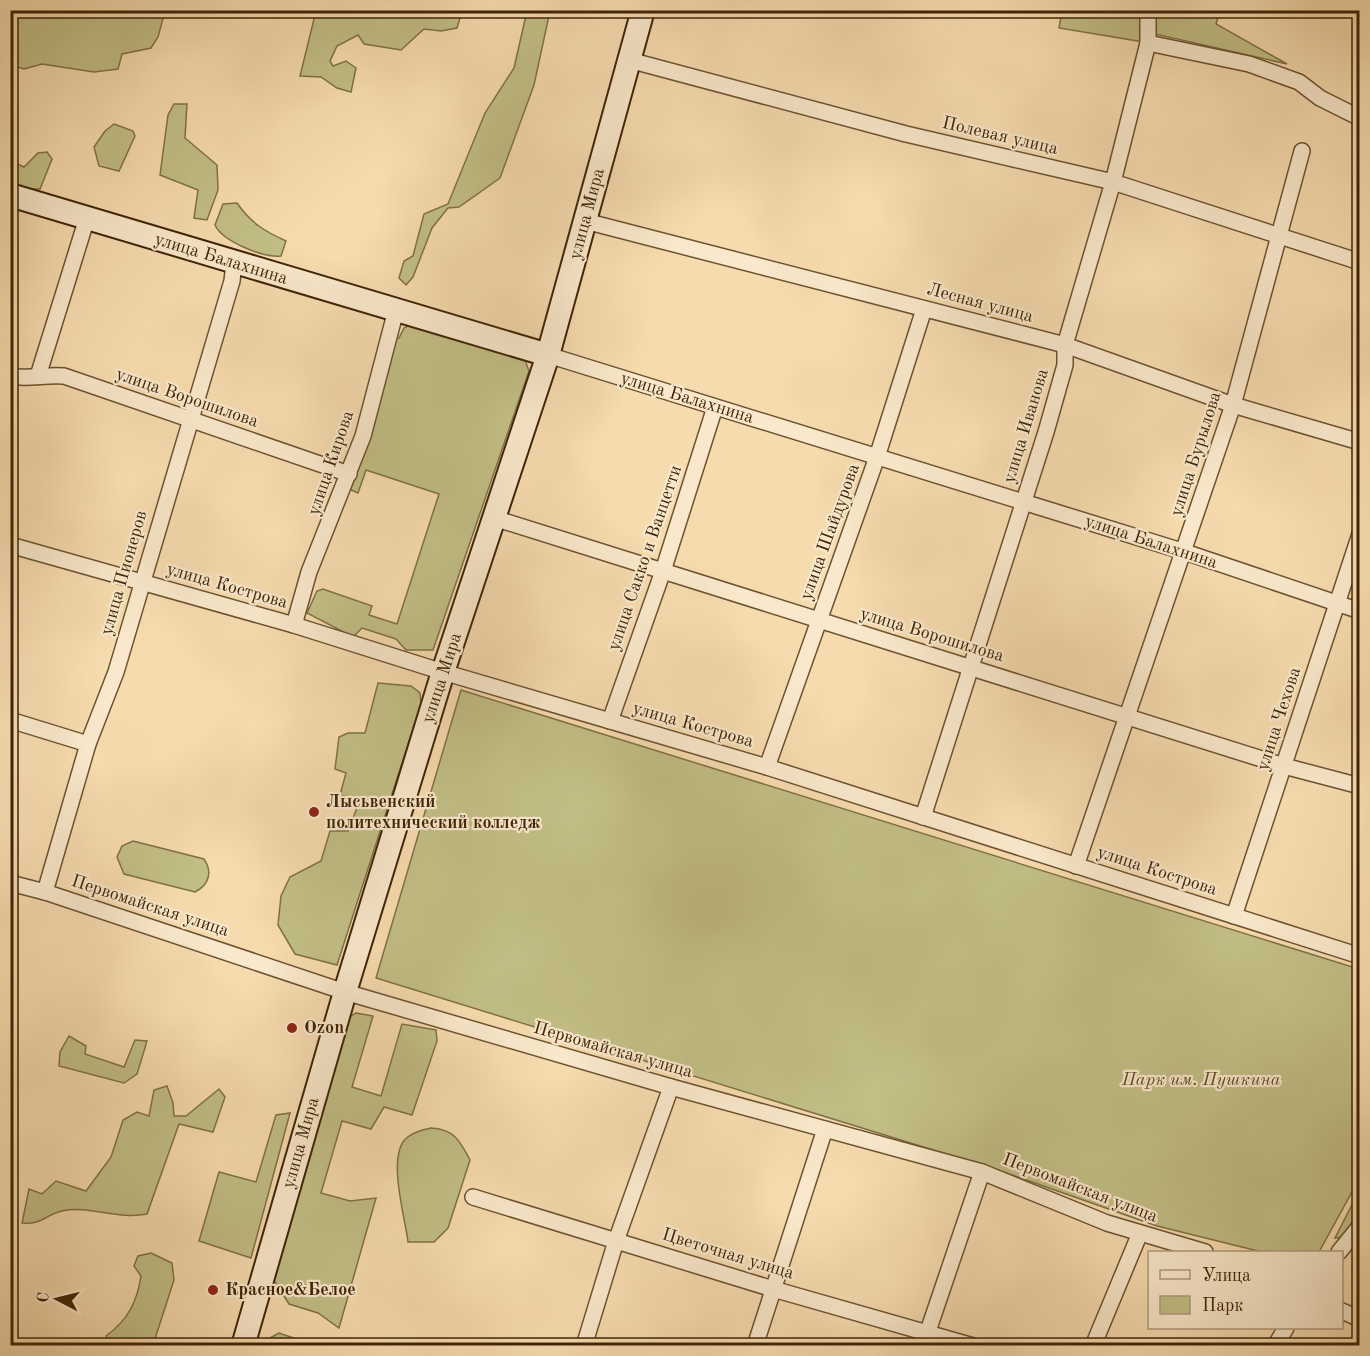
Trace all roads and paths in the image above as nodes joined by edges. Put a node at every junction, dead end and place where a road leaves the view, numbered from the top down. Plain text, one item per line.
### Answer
1 (643, 10) edge
2 (1148, 10) edge
3 (1148, 43) junction
4 (629, 60) junction
5 (1359, 118) edge
6 (1302, 151) dead end
7 (1113, 182) junction
8 (10, 195) edge
9 (87, 218) junction
10 (585, 221) junction
11 (1279, 236) junction
12 (1359, 262) edge
13 (234, 263) junction
14 (924, 309) junction
15 (396, 310) junction
16 (1065, 345) junction
17 (549, 355) junction
18 (10, 376) edge
19 (38, 376) junction
20 (1233, 405) junction
21 (715, 407) junction
22 (189, 420) junction
23 (1359, 442) edge
24 (877, 457) junction
25 (349, 474) junction
26 (1024, 502) junction
27 (495, 518) junction
28 (1359, 534) edge
29 (10, 545) edge
30 (1185, 552) junction
31 (663, 571) junction
32 (141, 582) junction
33 (1338, 604) junction
34 (1359, 611) edge
35 (819, 620) junction
36 (294, 625) junction
37 (971, 667) junction
38 (443, 672) junction
39 (1125, 716) junction
40 (10, 720) edge
41 (609, 721) junction
42 (88, 744) junction
43 (767, 766) junction
44 (1284, 766) junction
45 (1359, 786) edge
46 (923, 817) junction
47 (1076, 866) junction
48 (10, 883) edge
49 (45, 892) junction
50 (1234, 916) junction
51 (1359, 957) edge
52 (345, 992) junction
53 (671, 1087) junction
54 (825, 1129) junction
55 (982, 1172) junction
56 (473, 1197) dead end
57 (1359, 1226) edge
58 (1140, 1233) junction
59 (616, 1240) junction
60 (1202, 1251) edge
61 (1340, 1251) edge
62 (773, 1289) junction
63 (1343, 1312) edge
64 (1359, 1319) edge
65 (1285, 1329) edge
66 (925, 1339) edge
67 (243, 1346) edge
68 (584, 1346) edge
69 (755, 1346) edge
70 (973, 1346) edge
71 (1093, 1346) edge
72 (1275, 1346) edge

1 - 4 street, улица Мира
2 - 3 street, улица Иванова
3 - 5 street
3 - 7 street, улица Иванова
4 - 7 street, Полевая улица
4 - 10 street, улица Мира
6 - 11 street, улица Бурылова
7 - 11 street, Полевая улица
7 - 16 street, улица Иванова
8 - 9 street, улица Балахнина
9 - 13 street, улица Балахнина
9 - 19 street
10 - 14 street, Лесная улица
10 - 17 street, улица Мира
11 - 12 street, Полевая улица
11 - 20 street, улица Бурылова
13 - 15 street, улица Балахнина
13 - 22 street, улица Пионеров
14 - 16 street, Лесная улица
14 - 24 street, улица Шайдурова
15 - 17 street, улица Балахнина
15 - 25 street, улица Кирова
16 - 20 street, Лесная улица
16 - 26 street, улица Иванова
17 - 21 street, улица Балахнина
17 - 27 street, улица Мира
18 - 19 street, улица Ворошилова
19 - 22 street, улица Ворошилова
20 - 23 street, Лесная улица
20 - 30 street, улица Бурылова
21 - 24 street, улица Балахнина
21 - 31 street, улица Сакко и Ванцетти
22 - 25 street, улица Ворошилова
22 - 32 street, улица Пионеров
24 - 26 street, улица Балахнина
24 - 35 street, улица Шайдурова
25 - 36 street, улица Кирова
26 - 30 street, улица Балахнина
26 - 37 street, улица Иванова
27 - 31 street, улица Ворошилова
27 - 38 street, улица Мира
28 - 33 street, улица Чехова
29 - 32 street, улица Кострова
30 - 33 street, улица Балахнина
30 - 39 street, улица Бурылова
31 - 35 street, улица Ворошилова
31 - 41 street, улица Сакко и Ванцетти
32 - 36 street, улица Кострова
32 - 42 street, улица Пионеров
33 - 34 street, улица Балахнина
33 - 44 street, улица Чехова
35 - 37 street, улица Ворошилова
35 - 43 street, улица Шайдурова
36 - 38 street, улица Кострова
37 - 39 street, улица Ворошилова
37 - 46 street, улица Иванова
38 - 41 street, улица Кострова
38 - 52 street, улица Мира
39 - 44 street, улица Ворошилова
39 - 47 street, улица Бурылова
40 - 42 street
41 - 43 street, улица Кострова
42 - 49 street, улица Пионеров
43 - 46 street, улица Кострова
44 - 45 street, улица Ворошилова
44 - 50 street, улица Чехова
46 - 47 street, улица Кострова
47 - 50 street, улица Кострова
48 - 49 street, Первомайская улица
49 - 52 street, Первомайская улица
50 - 51 street, улица Кострова
52 - 53 street, Первомайская улица
52 - 67 street, улица Мира
53 - 54 street, Первомайская улица
53 - 59 street
54 - 55 street, Первомайская улица
54 - 62 street
55 - 58 street, Первомайская улица
55 - 66 street
56 - 59 street, Цветочная улица
57 - 61 street
58 - 60 street, Первомайская улица
58 - 71 street
59 - 62 street, Цветочная улица
59 - 68 street
62 - 66 street, Цветочная улица
62 - 69 street
63 - 64 street
65 - 72 street
66 - 70 street, Цветочная улица

